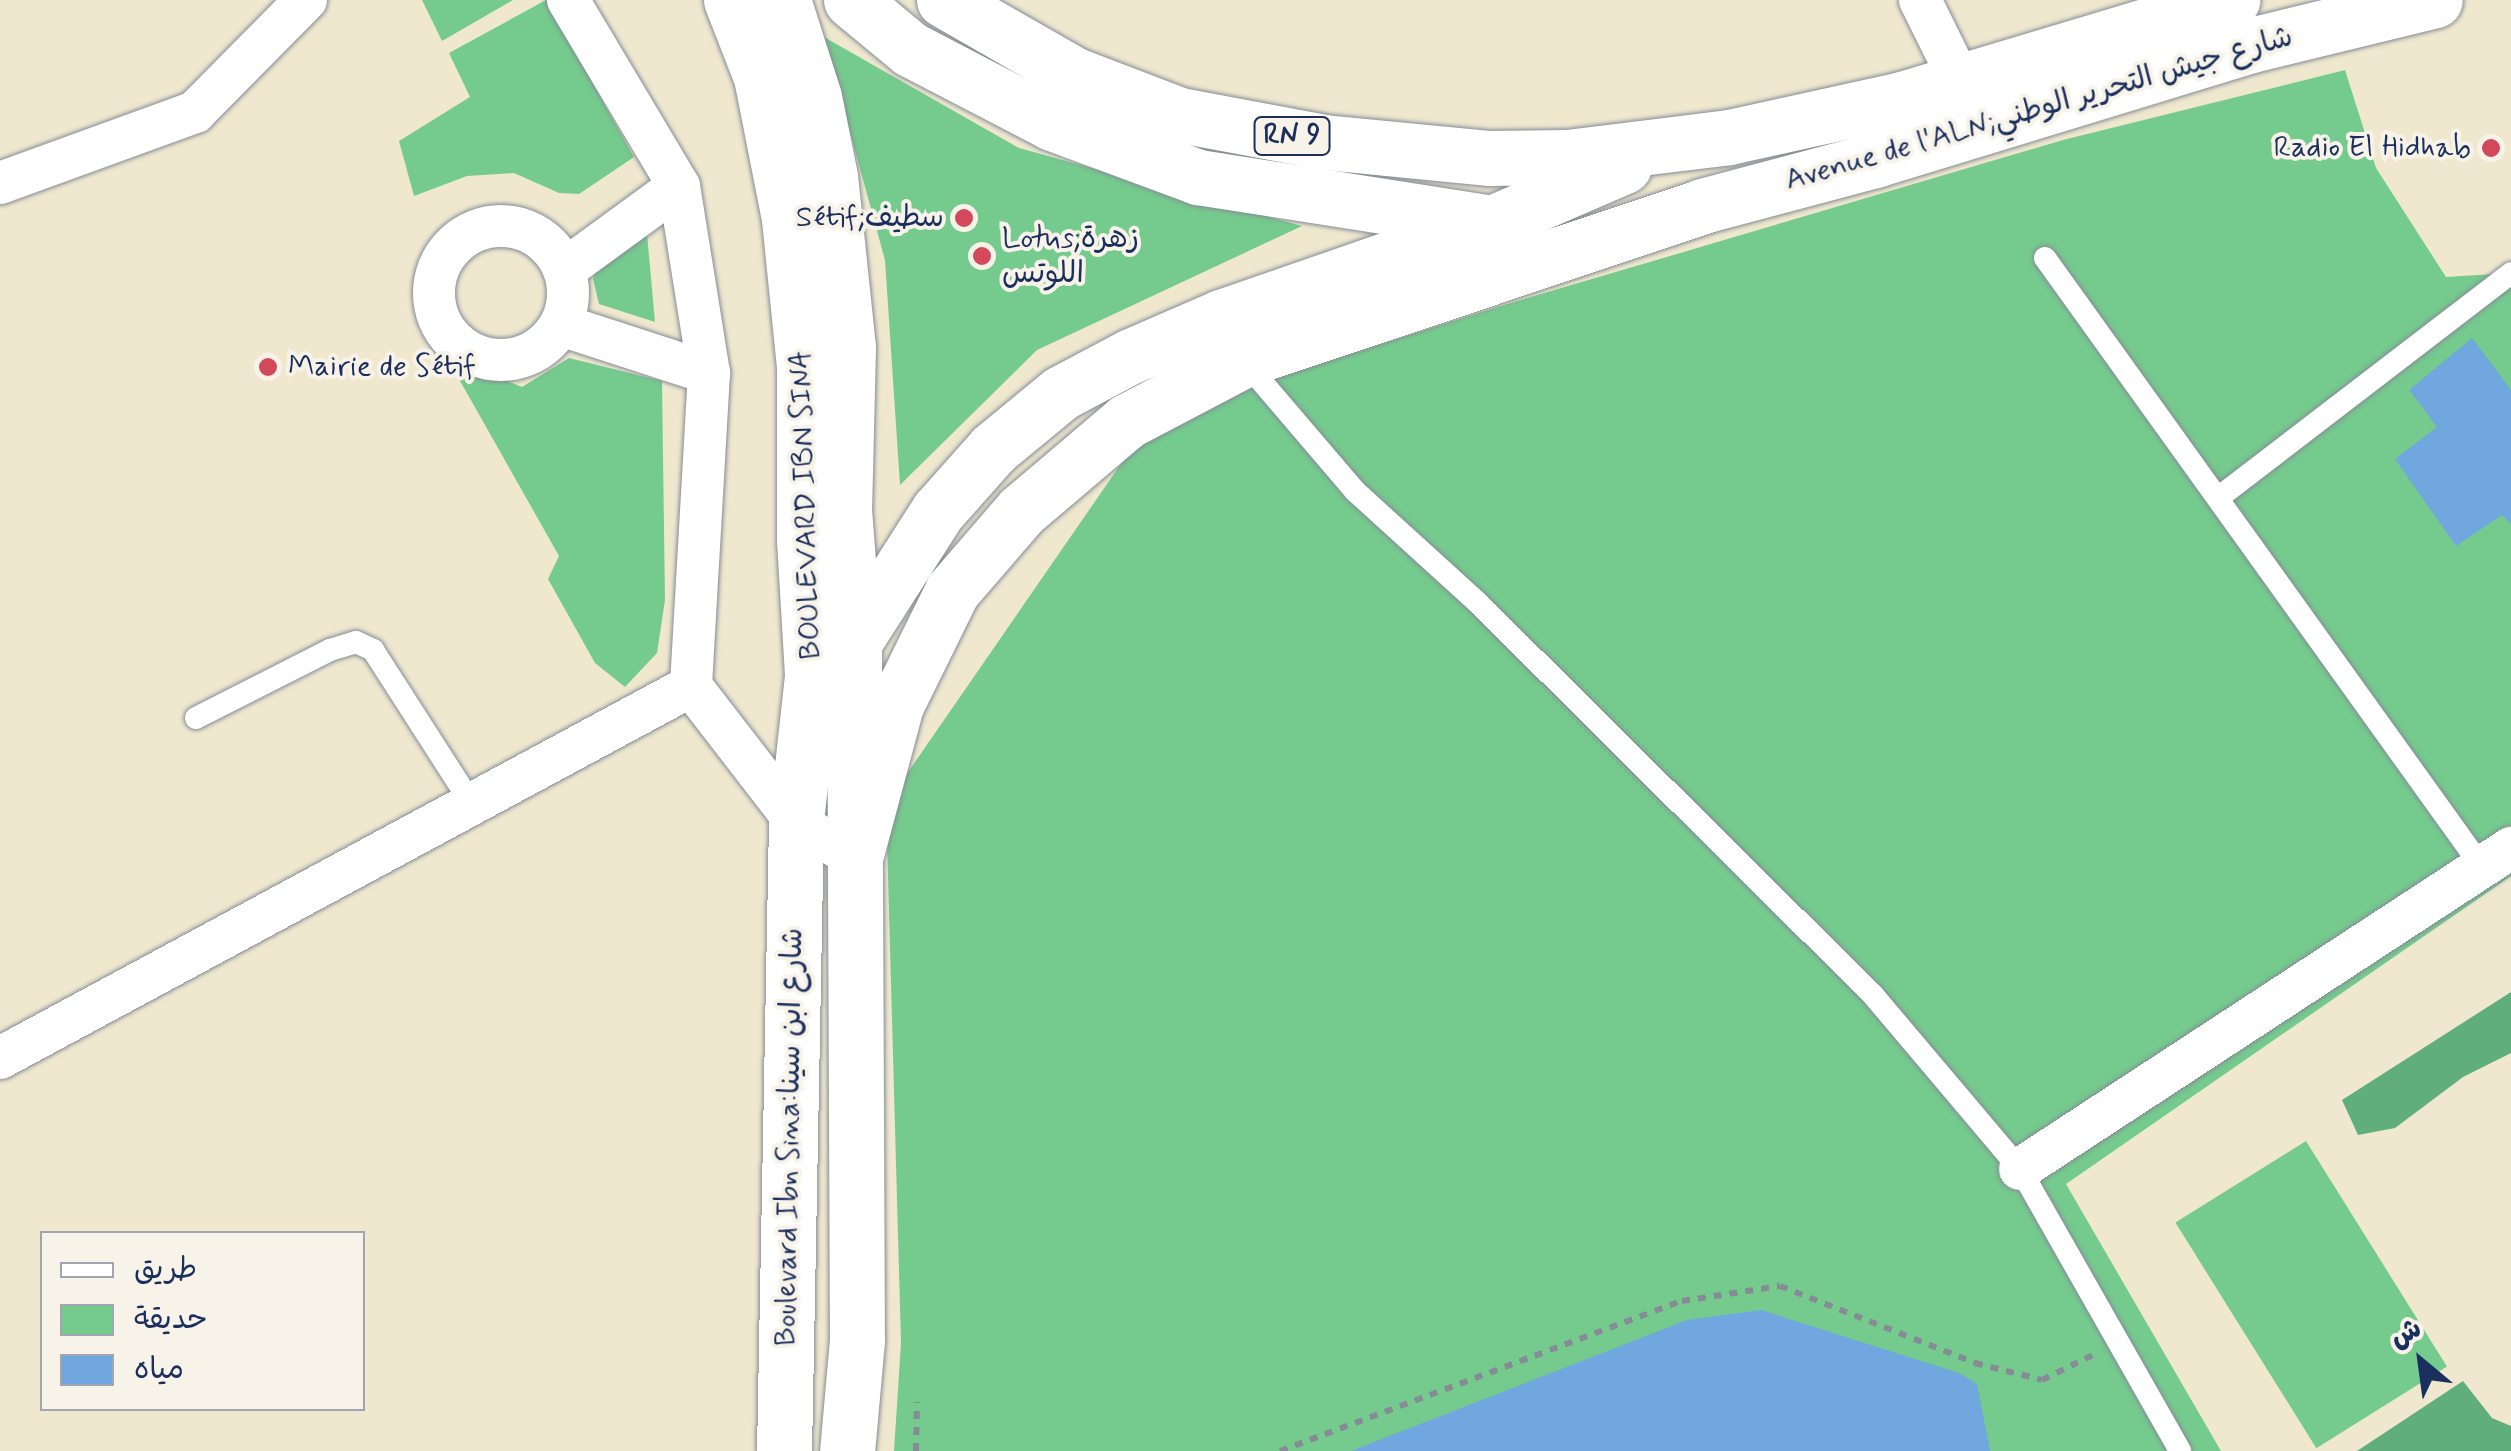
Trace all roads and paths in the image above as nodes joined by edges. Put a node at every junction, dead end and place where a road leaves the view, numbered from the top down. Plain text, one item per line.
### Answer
1 (306, 0) edge
2 (568, 0) edge
3 (731, 0) edge
4 (783, 0) edge
5 (851, 0) edge
6 (944, 0) edge
7 (1920, 0) edge
8 (2233, 0) edge
9 (2435, 0) edge
10 (1960, 82) junction
11 (1668, 147) junction
12 (0, 183) edge
13 (679, 186) junction
14 (1702, 206) junction
15 (1492, 224) junction
16 (2045, 258) dead end
17 (564, 270) junction
18 (2511, 273) edge
19 (560, 325) junction
20 (1243, 360) junction
21 (710, 373) junction
22 (2218, 498) junction
23 (854, 636) junction
24 (692, 686) junction
25 (196, 718) dead end
26 (472, 804) junction
27 (796, 822) junction
28 (856, 858) junction
29 (2496, 858) edge
30 (0, 1058) edge
31 (2020, 1169) junction
32 (2116, 1344) junction
33 (916, 1402) dead end
34 (784, 1451) edge
35 (847, 1451) edge
36 (916, 1451) edge
37 (1280, 1451) edge
38 (2180, 1451) edge

1 - 12 street
2 - 13 street
3 - 27 main road, BOULEVARD IBN SINA
4 - 23 main road, BOULEVARD IBN SINA
5 - 15 main road, RN 9
6 - 11 main road, RN 9
7 - 10 street
8 - 10 main road, Avenue de l'ALN;شارع جيش التحرير الوطني
9 - 14 main road, Avenue de l'ALN;شارع جيش التحرير الوطني
10 - 11 main road, Avenue de l'ALN;شارع جيش التحرير الوطني
11 - 15 main road, BOULEVARD IBN SINA
13 - 17 street
13 - 21 street
14 - 15 main road
14 - 20 main road
15 - 23 main road, BOULEVARD IBN SINA
16 - 22 lane
17 - 19 street
17 - 19 street
18 - 22 lane
19 - 21 street
20 - 28 main road
20 - 31 lane
21 - 24 street
22 - 29 lane
23 - 27 main road, BOULEVARD IBN SINA
23 - 28 main road, BOULEVARD IBN SINA
24 - 26 street
24 - 27 street
25 - 26 lane
26 - 30 street
27 - 28 street
27 - 34 main road, Boulevard Ibn Sina:شارع ابن سينا
28 - 35 main road, BOULEVARD IBN SINA
29 - 31 street
31 - 32 lane
32 - 37 path
32 - 38 lane
33 - 36 path

